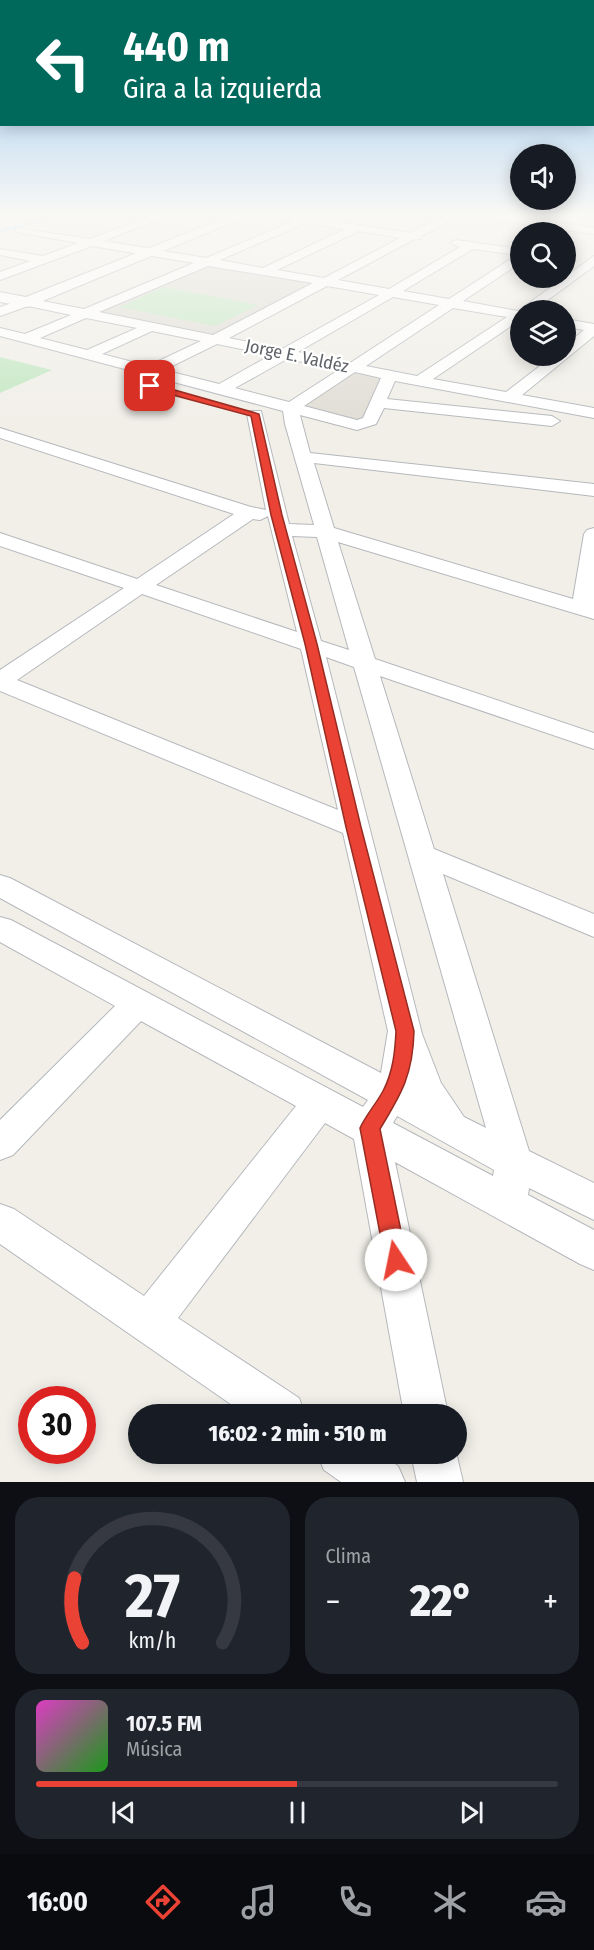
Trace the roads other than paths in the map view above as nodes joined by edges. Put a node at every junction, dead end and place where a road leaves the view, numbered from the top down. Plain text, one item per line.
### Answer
1 (77, 282) edge
2 (160, 282) edge
3 (326, 282) joint
4 (409, 282) edge
5 (485, 282) edge
6 (565, 282) edge
7 (391, 293) junction
8 (0, 297) edge
9 (541, 300) edge
10 (27, 302) junction
11 (453, 304) junction
12 (0, 312) edge
13 (510, 312) edge
14 (86, 313) junction
15 (510, 322) edge
16 (576, 325) edge
17 (153, 326) junction
18 (594, 328) edge
19 (0, 332) edge
20 (28, 338) junction
21 (217, 339) junction
22 (576, 343) edge
23 (0, 346) edge
24 (283, 354) junction
25 (88, 355) junction
26 (548, 366) edge
27 (352, 368) junction
28 (150, 371) junction
29 (390, 375) junction
30 (420, 381) junction
31 (221, 390) junction
32 (508, 398) junction
33 (379, 403) junction
34 (594, 413) edge
35 (255, 414) junction
36 (292, 416) junction
37 (594, 426) edge
38 (3, 437) edge
39 (303, 457) junction
40 (594, 490) edge
41 (249, 513) junction
42 (278, 522) junction
43 (326, 532) junction
44 (594, 534) edge
45 (0, 539) edge
46 (141, 586) junction
47 (588, 610) edge
48 (311, 644) junction
49 (365, 663) junction
50 (0, 682) edge
51 (594, 741) edge
52 (354, 827) junction
53 (423, 855) junction
54 (0, 885) edge
55 (594, 926) edge
56 (0, 928) edge
57 (139, 1002) junction
58 (405, 1031) junction
59 (391, 1094) junction
60 (321, 1101) junction
61 (451, 1127) junction
62 (370, 1128) junction
63 (0, 1144) edge
64 (514, 1162) junction
65 (594, 1202) edge
66 (507, 1203) junction
67 (0, 1222) edge
68 (594, 1251) edge
69 (149, 1323) junction
70 (268, 1404) edge
71 (424, 1404) edge
72 (355, 1464) edge
73 (436, 1464) edge
74 (382, 1482) edge
75 (440, 1482) edge

1 - 10 street
2 - 14 street
3 - 7 street
3 - 21 street
4 - 7 street
5 - 11 street
6 - 9 street
7 - 11 street
7 - 24 street
8 - 10 street, Jorge E. Valdéz
10 - 12 street
10 - 14 street, Jorge E. Valdéz
11 - 13 street
11 - 27 street
14 - 17 street, Jorge E. Valdéz
14 - 20 street
15 - 30 street
16 - 18 street
17 - 21 street, Jorge E. Valdéz
17 - 25 street
18 - 22 street
19 - 20 street
20 - 25 street
21 - 24 street, Jorge E. Valdéz
21 - 28 street
23 - 35 street
24 - 27 street, Jorge E. Valdéz
24 - 31 street
25 - 28 street
26 - 32 street
27 - 29 street, Jorge E. Valdéz
27 - 36 street
28 - 31 street
29 - 30 street, Jorge E. Valdéz
29 - 33 street
30 - 32 street, Jorge E. Valdéz
31 - 36 street
32 - 34 street, Jorge E. Valdéz
33 - 36 street
33 - 37 street
35 - 36 street
35 - 42 street
36 - 39 street
38 - 41 street
39 - 40 street
39 - 43 street
41 - 42 street
41 - 46 street
42 - 43 street
42 - 48 street
43 - 47 street
43 - 49 street
44 - 47 street
45 - 46 street
46 - 48 street
46 - 50 street
48 - 49 street
48 - 52 street
49 - 51 street
49 - 53 street
50 - 52 street
52 - 58 street
53 - 55 street
53 - 64 street
54 - 59 street
56 - 57 street
57 - 60 street
57 - 63 street
58 - 59 street
58 - 61 street
59 - 61 street
59 - 62 street
60 - 62 street
60 - 69 street
61 - 64 street
62 - 66 street
62 - 71 street
64 - 65 street
64 - 66 street
66 - 68 street
67 - 69 street
69 - 70 street
72 - 74 street
73 - 75 street

